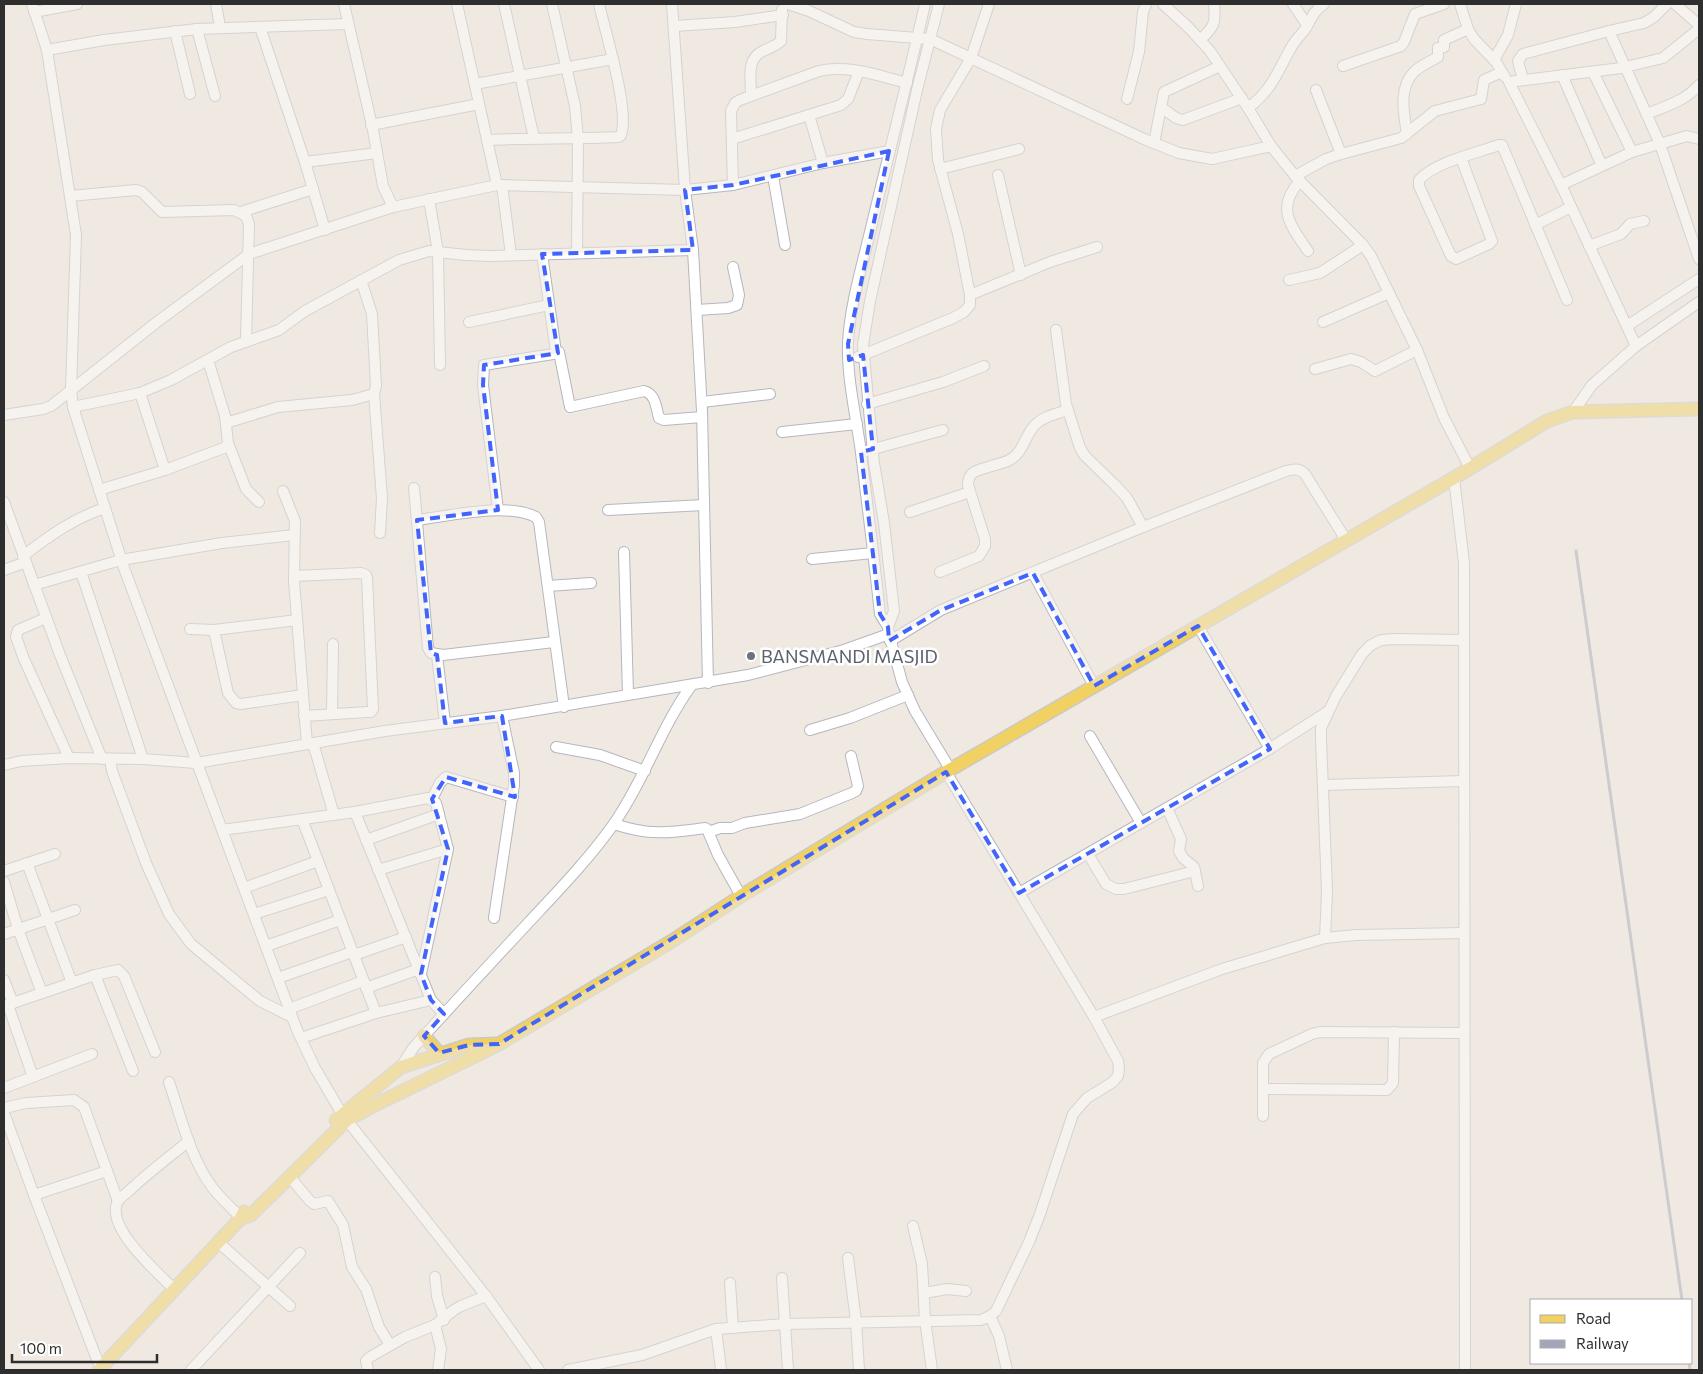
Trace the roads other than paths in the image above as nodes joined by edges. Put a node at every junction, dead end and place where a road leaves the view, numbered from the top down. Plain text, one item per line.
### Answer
1 (77, 4) edge
2 (216, 4) edge
3 (344, 4) edge
4 (457, 4) edge
5 (504, 4) edge
6 (552, 4) edge
7 (599, 4) edge
8 (672, 4) edge
9 (781, 4) edge
10 (788, 4) edge
11 (925, 4) edge
12 (939, 4) edge
13 (989, 4) edge
14 (1146, 4) edge
15 (1163, 4) edge
16 (1214, 4) edge
17 (1293, 4) edge
18 (1324, 4) edge
19 (1444, 4) edge
20 (1460, 4) edge
21 (1516, 4) edge
22 (1667, 4) edge
23 (1675, 4) edge
24 (33, 8) edge
25 (783, 15) junction
26 (348, 24) junction
27 (1307, 25) junction
28 (674, 26) junction
29 (220, 27) junction
30 (260, 27) junction
31 (1699, 27) edge
32 (197, 29) junction
33 (1468, 29) junction
34 (175, 31) junction
35 (1609, 31) junction
36 (917, 37) junction
37 (930, 39) junction
38 (1200, 40) junction
39 (47, 50) junction
40 (971, 58) junction
41 (613, 59) junction
42 (1494, 60) junction
43 (1220, 66) junction
44 (1343, 66) dead end
45 (566, 67) junction
46 (1626, 67) junction
47 (859, 72) junction
48 (1502, 72) junction
49 (1594, 72) junction
50 (519, 75) junction
51 (1562, 75) junction
52 (1523, 80) junction
53 (1509, 82) junction
54 (907, 83) junction
55 (475, 84) junction
56 (1699, 85) edge
57 (1316, 90) dead end
58 (190, 94) dead end
59 (750, 95) junction
60 (215, 96) dead end
61 (1242, 98) junction
62 (1127, 99) dead end
63 (479, 104) junction
64 (1161, 107) junction
65 (1248, 108) junction
66 (1647, 114) junction
67 (809, 115) junction
68 (371, 125) junction
69 (1407, 134) junction
70 (893, 135) junction
71 (534, 138) junction
72 (907, 138) junction
73 (578, 139) junction
74 (732, 139) junction
75 (1699, 139) edge
76 (487, 140) junction
77 (1154, 143) junction
78 (1660, 144) junction
79 (1271, 146) junction
80 (1019, 149) dead end
81 (889, 151) junction
82 (1632, 152) junction
83 (377, 153) junction
84 (1341, 154) junction
85 (1462, 158) junction
86 (305, 162) junction
87 (824, 163) junction
88 (1602, 166) junction
89 (885, 169) junction
90 (940, 169) junction
91 (899, 172) junction
92 (773, 176) junction
93 (998, 176) dead end
94 (1298, 179) junction
95 (500, 185) junction
96 (733, 185) junction
97 (1561, 185) junction
98 (577, 187) junction
99 (313, 189) junction
100 (685, 190) junction
101 (70, 196) junction
102 (430, 200) junction
103 (394, 207) junction
104 (1571, 207) junction
105 (241, 212) junction
106 (1644, 221) dead end
107 (1535, 225) junction
108 (325, 230) junction
109 (785, 246) dead end
110 (1363, 246) junction
111 (1589, 246) junction
112 (1097, 247) dead end
113 (693, 250) junction
114 (1308, 251) dead end
115 (438, 252) junction
116 (577, 253) junction
117 (249, 254) junction
118 (542, 254) junction
119 (511, 255) junction
120 (1699, 259) edge
121 (733, 267) dead end
122 (1021, 274) junction
123 (1699, 279) edge
124 (362, 280) junction
125 (1289, 280) dead end
126 (1389, 293) junction
127 (970, 295) junction
128 (1567, 300) dead end
129 (1699, 302) edge
130 (549, 305) junction
131 (696, 310) junction
132 (469, 322) dead end
133 (1323, 322) dead end
134 (1627, 326) junction
135 (1056, 330) dead end
136 (246, 342) junction
137 (1636, 346) junction
138 (1417, 350) junction
139 (559, 352) dead end
140 (863, 355) junction
141 (208, 360) junction
142 (849, 360) junction
143 (440, 365) dead end
144 (984, 366) dead end
145 (1315, 369) dead end
146 (71, 390) junction
147 (140, 393) junction
148 (374, 394) junction
149 (770, 394) dead end
150 (853, 399) junction
151 (867, 400) junction
152 (702, 402) junction
153 (72, 407) junction
154 (1699, 409) edge
155 (1068, 410) junction
156 (1573, 412) junction
157 (4, 415) edge
158 (702, 417) junction
159 (226, 423) junction
160 (857, 424) junction
161 (943, 430) dead end
162 (782, 432) dead end
163 (229, 446) junction
164 (873, 449) junction
165 (860, 452) junction
166 (1470, 468) junction
167 (165, 470) junction
168 (1454, 478) junction
169 (414, 488) dead end
170 (99, 490) junction
171 (283, 491) dead end
172 (970, 492) junction
173 (4, 502) edge
174 (259, 502) dead end
175 (704, 505) junction
176 (105, 508) junction
177 (498, 510) junction
178 (608, 510) dead end
179 (910, 512) dead end
180 (416, 520) junction
181 (1143, 527) junction
182 (380, 533) dead end
183 (294, 535) junction
184 (1346, 540) junction
185 (624, 552) dead end
186 (873, 553) junction
187 (25, 559) junction
188 (812, 559) dead end
189 (121, 560) junction
190 (4, 570) edge
191 (81, 572) junction
192 (940, 572) dead end
193 (1033, 573) junction
194 (294, 576) junction
195 (592, 584) dead end
196 (34, 586) junction
197 (548, 586) junction
198 (46, 618) junction
199 (297, 620) junction
200 (1198, 626) junction
201 (190, 629) dead end
202 (214, 630) junction
203 (889, 634) junction
204 (1464, 640) junction
205 (554, 642) junction
206 (333, 644) dead end
207 (437, 654) junction
208 (708, 683) junction
209 (691, 686) junction
210 (1094, 686) junction
211 (628, 694) junction
212 (908, 695) junction
213 (303, 696) junction
214 (564, 707) junction
215 (1327, 712) junction
216 (332, 714) junction
217 (304, 716) junction
218 (502, 716) junction
219 (445, 723) junction
220 (810, 730) dead end
221 (1090, 736) dead end
222 (310, 743) junction
223 (556, 747) dead end
224 (1270, 749) junction
225 (851, 756) dead end
226 (69, 758) junction
227 (106, 759) junction
228 (142, 759) junction
229 (196, 763) junction
230 (4, 765) edge
231 (948, 770) junction
232 (645, 771) junction
233 (1464, 781) junction
234 (1323, 785) junction
235 (513, 797) junction
236 (432, 799) junction
237 (1167, 808) junction
238 (355, 812) junction
239 (439, 814) junction
240 (334, 815) junction
241 (302, 819) junction
242 (614, 824) junction
243 (1141, 824) junction
244 (222, 830) junction
245 (709, 832) junction
246 (366, 840) junction
247 (448, 849) junction
248 (55, 854) dead end
249 (1088, 854) junction
250 (318, 861) junction
251 (26, 863) junction
252 (378, 870) junction
253 (4, 871) edge
254 (1195, 871) junction
255 (4, 882) edge
256 (1198, 886) dead end
257 (244, 888) junction
258 (329, 890) junction
259 (1020, 893) junction
260 (741, 896) junction
261 (75, 910) dead end
262 (254, 914) junction
263 (494, 918) dead end
264 (47, 919) junction
265 (340, 920) junction
266 (18, 929) junction
267 (1464, 933) junction
268 (4, 934) edge
269 (406, 937) junction
270 (1325, 938) junction
271 (266, 946) junction
272 (353, 954) junction
273 (420, 972) junction
274 (95, 975) junction
275 (278, 978) junction
276 (4, 980) edge
277 (72, 983) junction
278 (364, 984) junction
279 (42, 993) junction
280 (431, 1000) junction
281 (8, 1005) edge
282 (291, 1013) junction
283 (376, 1013) junction
284 (444, 1014) junction
285 (1094, 1017) junction
286 (1394, 1032) junction
287 (1464, 1033) junction
288 (424, 1036) junction
289 (300, 1038) junction
290 (499, 1044) junction
291 (154, 1052) dead end
292 (92, 1054) dead end
293 (439, 1054) junction
294 (421, 1060) junction
295 (401, 1067) junction
296 (133, 1072) dead end
297 (33, 1077) junction
298 (430, 1078) junction
299 (168, 1082) dead end
300 (4, 1088) edge
301 (1263, 1089) junction
302 (370, 1092) junction
303 (377, 1104) junction
304 (4, 1108) edge
305 (4, 1113) edge
306 (1263, 1116) dead end
307 (344, 1117) junction
308 (189, 1141) junction
309 (107, 1171) junction
310 (289, 1176) junction
311 (34, 1195) junction
312 (118, 1201) junction
313 (241, 1218) junction
314 (912, 1226) dead end
315 (218, 1242) junction
316 (300, 1253) dead end
317 (848, 1258) dead end
318 (435, 1277) dead end
319 (782, 1278) dead end
320 (730, 1283) dead end
321 (268, 1287) junction
322 (174, 1289) junction
323 (966, 1291) dead end
324 (924, 1293) junction
325 (486, 1296) junction
326 (290, 1306) dead end
327 (990, 1316) junction
328 (926, 1320) junction
329 (856, 1321) junction
330 (440, 1323) junction
331 (785, 1324) junction
332 (733, 1328) junction
333 (716, 1330) junction
334 (390, 1346) junction
335 (100, 1370) edge
336 (191, 1370) edge
337 (368, 1370) edge
338 (438, 1370) edge
339 (539, 1370) edge
340 (568, 1370) edge
341 (722, 1370) edge
342 (788, 1370) edge
343 (859, 1370) edge
344 (932, 1370) edge
345 (1007, 1370) edge
346 (1465, 1370) edge

1 - 24 street
2 - 29 street
3 - 26 street
4 - 55 street
5 - 50 street
6 - 45 street
7 - 41 street
8 - 28 street
9 - 25 street
10 - 36 street
11 - 36 street
12 - 37 street
13 - 40 street
14 - 62 street
15 - 38 street
16 - 38 street
17 - 27 street
18 - 27 street
19 - 44 street
20 - 33 street
21 - 42 street
22 - 35 street
23 - 31 street
24 - 39 street
25 - 28 street
25 - 59 street
26 - 30 street
26 - 68 street
27 - 65 street
28 - 100 street
29 - 30 street
29 - 32 street
30 - 86 street
31 - 46 street
32 - 34 street
32 - 60 street
33 - 42 street
33 - 69 street
34 - 39 street
34 - 58 street
35 - 46 street
35 - 52 street
36 - 37 street
36 - 54 street
37 - 40 street
37 - 72 street
38 - 43 street
39 - 101 street
40 - 77 street
40 - 90 street
41 - 45 street
41 - 73 street
42 - 48 street
43 - 61 street
43 - 64 street
45 - 50 street
45 - 73 street
46 - 49 street
46 - 66 street
47 - 54 street
47 - 59 street
47 - 67 street
48 - 53 street
48 - 69 street
49 - 51 street
49 - 82 street
50 - 55 street
50 - 71 street
51 - 52 street
51 - 88 street
52 - 53 street
53 - 97 street
54 - 70 street
55 - 63 street
56 - 66 street
57 - 84 street
59 - 74 street
61 - 64 street
61 - 65 street
63 - 68 street
63 - 76 street
64 - 77 street
65 - 79 street
66 - 78 street
67 - 74 street
67 - 87 street
68 - 83 street
69 - 84 street
70 - 72 street
70 - 81 street
71 - 73 street
71 - 76 street
72 - 91 street
73 - 98 street
74 - 96 street
75 - 78 street
76 - 95 street
77 - 79 street
78 - 82 street
78 - 120 street
79 - 94 street
80 - 90 street
81 - 87 street
81 - 89 street
82 - 88 street
83 - 86 street
83 - 103 street
84 - 94 street
85 - 85 street
85 - 107 street
86 - 99 street
87 - 92 street
88 - 97 street
89 - 91 street
89 - 142 street
90 - 127 street
91 - 140 street
92 - 96 street
92 - 109 street
93 - 122 street
94 - 110 street
94 - 114 street
95 - 98 street
95 - 102 street
95 - 119 street
96 - 100 street
97 - 104 street
98 - 100 street
98 - 116 street
99 - 105 street
99 - 108 street
100 - 113 street
101 - 105 street
101 - 146 street
102 - 103 street
102 - 115 street
103 - 108 street
104 - 107 street
104 - 111 street
105 - 117 street
106 - 111 street
107 - 128 street
108 - 117 street
110 - 125 street
110 - 126 street
111 - 134 street
112 - 122 street
113 - 116 street
113 - 131 street
115 - 119 street
115 - 124 street
115 - 143 street
116 - 118 street
117 - 136 street
117 - 146 street
118 - 119 street
118 - 130 street
121 - 131 street
122 - 127 street
123 - 134 street
124 - 136 street
124 - 148 street
126 - 133 street
126 - 138 street
127 - 140 street
129 - 137 street
130 - 132 street
130 - 177 street
131 - 152 street
134 - 137 street
135 - 155 street
136 - 141 street
137 - 156 street
138 - 145 street
138 - 166 street
139 - 158 street
140 - 142 street
140 - 151 street
141 - 147 street
141 - 159 street
142 - 150 street
144 - 151 street
146 - 153 street
146 - 157 street
147 - 153 street
147 - 167 street
148 - 159 street
148 - 182 street
149 - 152 street
150 - 151 street
150 - 160 street
151 - 164 street
152 - 158 street
153 - 170 street
154 - 156 main road
155 - 172 street
155 - 181 street
156 - 166 main road
158 - 175 street
159 - 163 street
160 - 162 street
160 - 165 street
161 - 164 street
163 - 167 street
163 - 174 street
164 - 165 street
164 - 203 street
165 - 186 street
166 - 168 main road
167 - 170 street
168 - 184 main road
168 - 204 street
169 - 180 street
170 - 176 street
171 - 183 street
172 - 179 street
172 - 192 street
173 - 187 street
175 - 178 street
175 - 208 street
176 - 187 street
176 - 189 street
177 - 180 street
177 - 197 street
180 - 207 street
181 - 184 street
181 - 193 street
183 - 189 street
183 - 194 street
184 - 200 main road
185 - 211 street
186 - 188 street
186 - 203 street
187 - 190 street
187 - 196 street
189 - 191 street
189 - 229 street
191 - 196 street
191 - 228 street
193 - 203 street
193 - 210 street
194 - 199 street
194 - 216 street
195 - 197 street
196 - 198 street
197 - 205 street
198 - 226 street
198 - 227 street
199 - 202 street
199 - 213 street
200 - 210 main road
200 - 224 street
201 - 202 street
202 - 213 street
203 - 208 street
203 - 212 street
204 - 215 street
204 - 233 street
205 - 207 street
205 - 214 street
206 - 216 street
207 - 219 street
208 - 209 street
209 - 211 street
209 - 232 street
210 - 231 main road
211 - 214 street
212 - 220 street
212 - 231 street
213 - 217 street
214 - 218 street
215 - 224 street
215 - 234 street
216 - 217 street
217 - 222 street
218 - 219 street
218 - 235 street
219 - 222 street
221 - 243 street
222 - 229 street
222 - 240 street
223 - 232 street
224 - 237 street
225 - 245 street
226 - 227 street
226 - 230 street
227 - 228 street
227 - 282 street
228 - 229 street
229 - 244 street
231 - 259 street
231 - 260 main road
232 - 242 street
233 - 234 street
233 - 267 street
234 - 270 street
235 - 236 street
235 - 263 street
236 - 238 street
236 - 239 street
237 - 243 street
237 - 254 street
238 - 240 street
238 - 246 street
239 - 246 street
239 - 247 street
240 - 241 street
241 - 244 street
241 - 250 street
242 - 245 street
242 - 284 street
243 - 249 street
244 - 257 street
245 - 260 street
246 - 252 street
247 - 252 street
247 - 273 street
248 - 251 street
249 - 254 street
249 - 259 street
250 - 257 street
250 - 258 street
251 - 253 street
251 - 264 street
252 - 269 street
254 - 256 street
255 - 266 street
257 - 262 street
258 - 262 street
258 - 265 street
259 - 285 street
260 - 290 main road
261 - 264 street
262 - 271 street
264 - 266 street
264 - 277 street
265 - 271 street
265 - 272 street
266 - 268 street
266 - 279 street
267 - 270 street
267 - 287 street
269 - 272 street
269 - 273 street
270 - 285 street
271 - 275 street
272 - 275 street
272 - 278 street
273 - 278 street
273 - 280 street
274 - 277 street
274 - 291 street
274 - 296 street
275 - 282 street
276 - 281 street
277 - 279 street
278 - 282 street
278 - 283 street
279 - 281 street
280 - 283 street
280 - 284 street
281 - 297 street
282 - 289 street
283 - 289 street
284 - 288 street
285 - 327 street
286 - 287 street
286 - 301 street
286 - 301 street
287 - 346 street
288 - 293 main road
288 - 295 street
289 - 307 street
290 - 293 main road
290 - 298 main road
292 - 297 street
293 - 294 main road
294 - 295 main road
294 - 298 main road
295 - 302 main road
297 - 300 street
298 - 303 main road
299 - 308 street
301 - 306 street
302 - 303 main road
302 - 307 main road
303 - 307 main road
304 - 309 street
305 - 311 street
307 - 310 main road
307 - 313 main road
307 - 325 street
308 - 312 street
308 - 313 street
309 - 311 street
309 - 312 street
310 - 313 main road
310 - 334 street
311 - 335 street
312 - 322 street
313 - 315 main road
314 - 324 street
315 - 321 street
315 - 322 main road
316 - 321 street
317 - 329 street
318 - 330 street
319 - 331 street
320 - 332 street
321 - 326 street
321 - 336 street
322 - 335 main road
323 - 324 street
324 - 328 street
325 - 330 street
325 - 339 street
327 - 328 street
327 - 345 street
328 - 329 street
328 - 344 street
329 - 331 street
329 - 343 street
330 - 334 street
330 - 338 street
331 - 332 street
331 - 342 street
332 - 333 street
333 - 340 street
333 - 341 street
334 - 337 street

